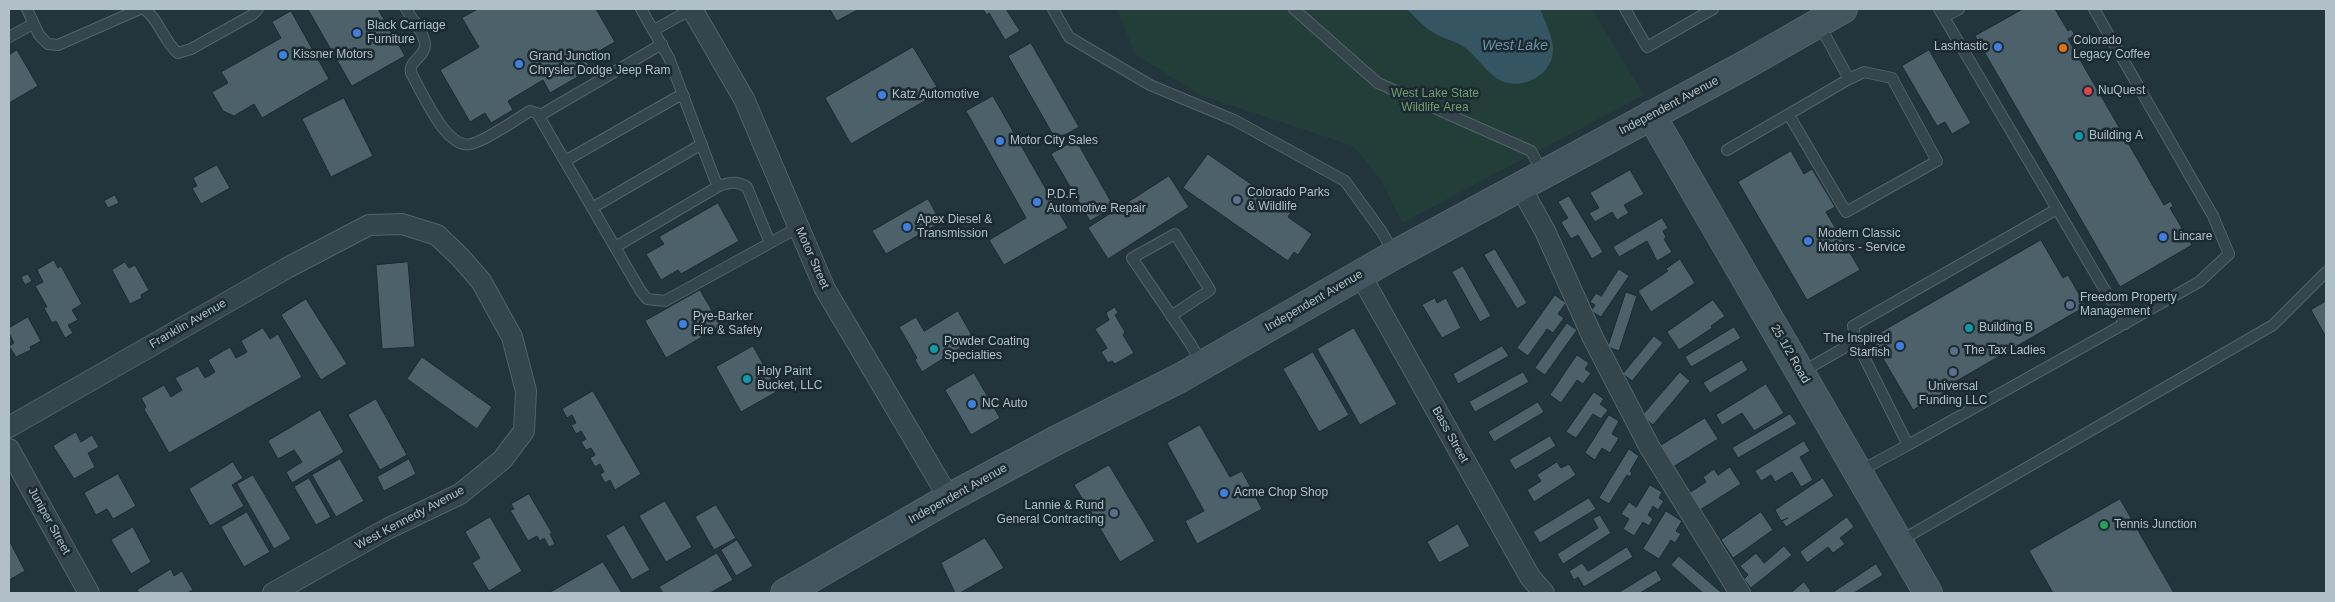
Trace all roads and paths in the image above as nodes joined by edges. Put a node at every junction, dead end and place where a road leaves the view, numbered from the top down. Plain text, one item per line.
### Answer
1 (27, 9) edge
2 (141, 9) edge
3 (258, 9) edge
4 (406, 9) edge
5 (641, 9) edge
6 (692, 9) edge
7 (1053, 9) edge
8 (1294, 9) edge
9 (1625, 9) edge
10 (1713, 9) edge
11 (1958, 9) edge
12 (2094, 9) edge
13 (1941, 13) edge
14 (1825, 15) edge
15 (33, 24) junction
16 (654, 30) junction
17 (9, 37) edge
18 (662, 44) junction
19 (1850, 79) junction
20 (684, 96) junction
21 (1651, 115) junction
22 (1789, 115) junction
23 (539, 116) junction
24 (702, 144) junction
25 (1727, 150) dead end
26 (565, 161) junction
27 (1543, 174) junction
28 (719, 186) junction
29 (1520, 186) junction
30 (592, 208) junction
31 (2057, 208) junction
32 (370, 225) joint
33 (799, 227) junction
34 (770, 243) junction
35 (615, 247) junction
36 (1394, 255) junction
37 (2326, 272) edge
38 (1360, 274) junction
39 (1172, 316) junction
40 (2125, 324) junction
41 (1856, 341) junction
42 (1202, 365) junction
43 (1800, 373) junction
44 (9, 427) edge
45 (1908, 445) junction
46 (9, 449) edge
47 (1858, 472) junction
48 (949, 498) junction
49 (1898, 542) junction
50 (89, 593) edge
51 (272, 593) edge
52 (785, 593) edge
53 (1544, 593) edge
54 (1740, 593) edge
55 (1928, 593) edge

1 - 15 lane
2 - 3 lane
2 - 15 lane
4 - 23 lane
5 - 16 lane
6 - 16 lane
6 - 33 street, Motor Street
7 - 36 lane
8 - 27 lane
9 - 10 lane
11 - 13 lane
12 - 40 lane
13 - 31 lane
14 - 19 lane
14 - 21 street, Independent Avenue
15 - 17 lane
16 - 18 lane
18 - 20 lane
18 - 23 lane
19 - 22 lane
19 - 22 lane
20 - 24 lane
20 - 26 lane
21 - 27 street, Independent Avenue
21 - 43 street, 25 1/2 Road
22 - 25 lane
23 - 26 lane
24 - 28 lane
24 - 30 lane
26 - 30 lane
27 - 29 street, Independent Avenue
28 - 34 lane
28 - 35 lane
29 - 36 street, Independent Avenue
29 - 54 street
30 - 35 lane
31 - 40 lane
31 - 41 lane
32 - 44 street, Franklin Avenue
32 - 51 street, West Kennedy Avenue
33 - 34 lane
33 - 48 street, Motor Street
34 - 35 lane
36 - 38 street, Independent Avenue
37 - 49 lane
38 - 42 street, Independent Avenue
38 - 53 street, Bass Street
39 - 39 lane
39 - 42 lane
40 - 45 lane
41 - 43 lane
41 - 45 lane
42 - 48 street, Independent Avenue
43 - 47 street, 25 1/2 Road
45 - 47 lane
46 - 50 street, Juniper Street
47 - 49 street, 25 1/2 Road
48 - 52 street, Independent Avenue
49 - 55 street, 25 1/2 Road

